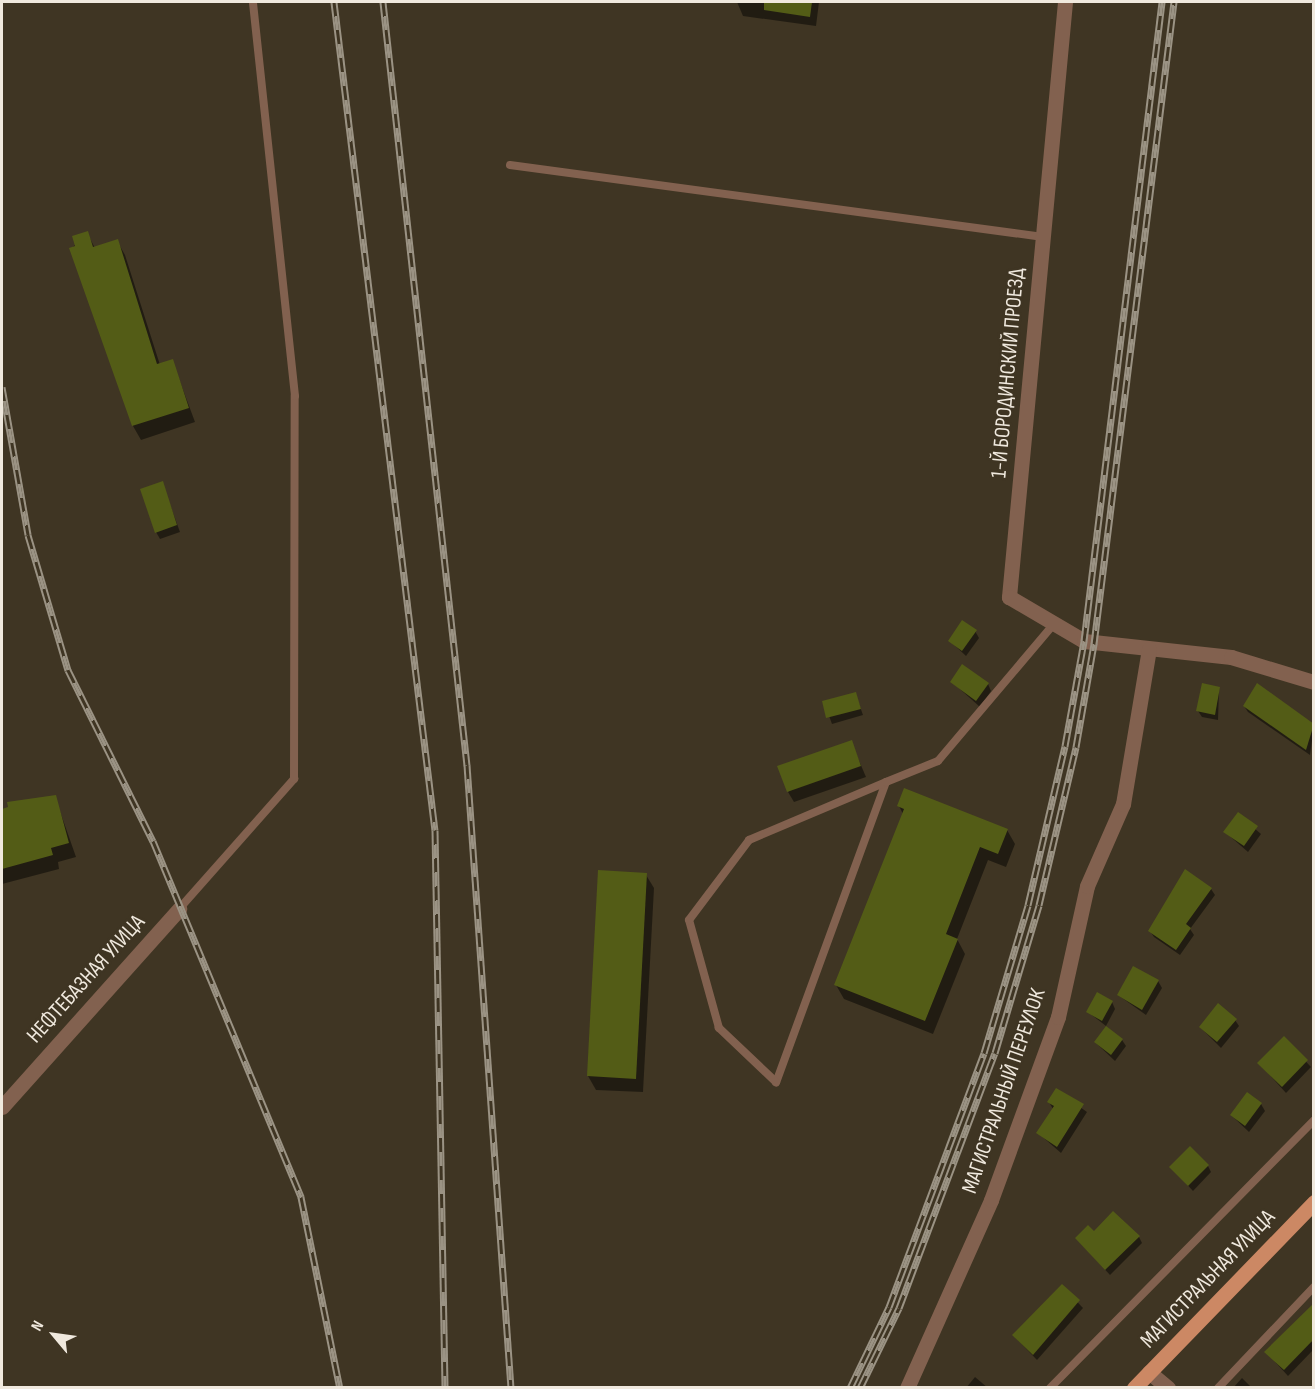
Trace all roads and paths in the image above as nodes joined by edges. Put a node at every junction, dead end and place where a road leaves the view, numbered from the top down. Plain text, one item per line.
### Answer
1 (253, 2) edge
2 (1065, 2) edge
3 (510, 165) dead end
4 (1043, 237) junction
5 (1052, 626) junction
6 (1149, 649) junction
7 (1314, 682) edge
8 (886, 782) junction
9 (179, 909) joint
10 (2, 1107) edge
11 (1314, 1120) edge
12 (1314, 1202) edge
13 (1314, 1287) edge
14 (1149, 1372) junction
15 (907, 1388) edge
16 (1050, 1388) edge
17 (1134, 1388) edge
18 (1168, 1388) edge
19 (1218, 1388) edge

1 - 9 lane
2 - 4 street, 1-Й БОРОДИНСКИЙ ПРОЕЗД
3 - 4 lane
4 - 5 street, 1-Й БОРОДИНСКИЙ ПРОЕЗД
5 - 6 street, 1-Й БОРОДИНСКИЙ ПРОЕЗД
5 - 8 lane
6 - 7 street
6 - 15 street, МАГИСТРАЛЬНЫЙ ПЕРЕУЛОК
8 - 8 lane
9 - 10 street, НЕФТЕБАЗНАЯ УЛИЦА
11 - 16 lane
12 - 14 main road, МАГИСТРАЛЬНАЯ УЛИЦА
13 - 19 lane
14 - 17 main road, МАГИСТРАЛЬНАЯ УЛИЦА
14 - 18 street

